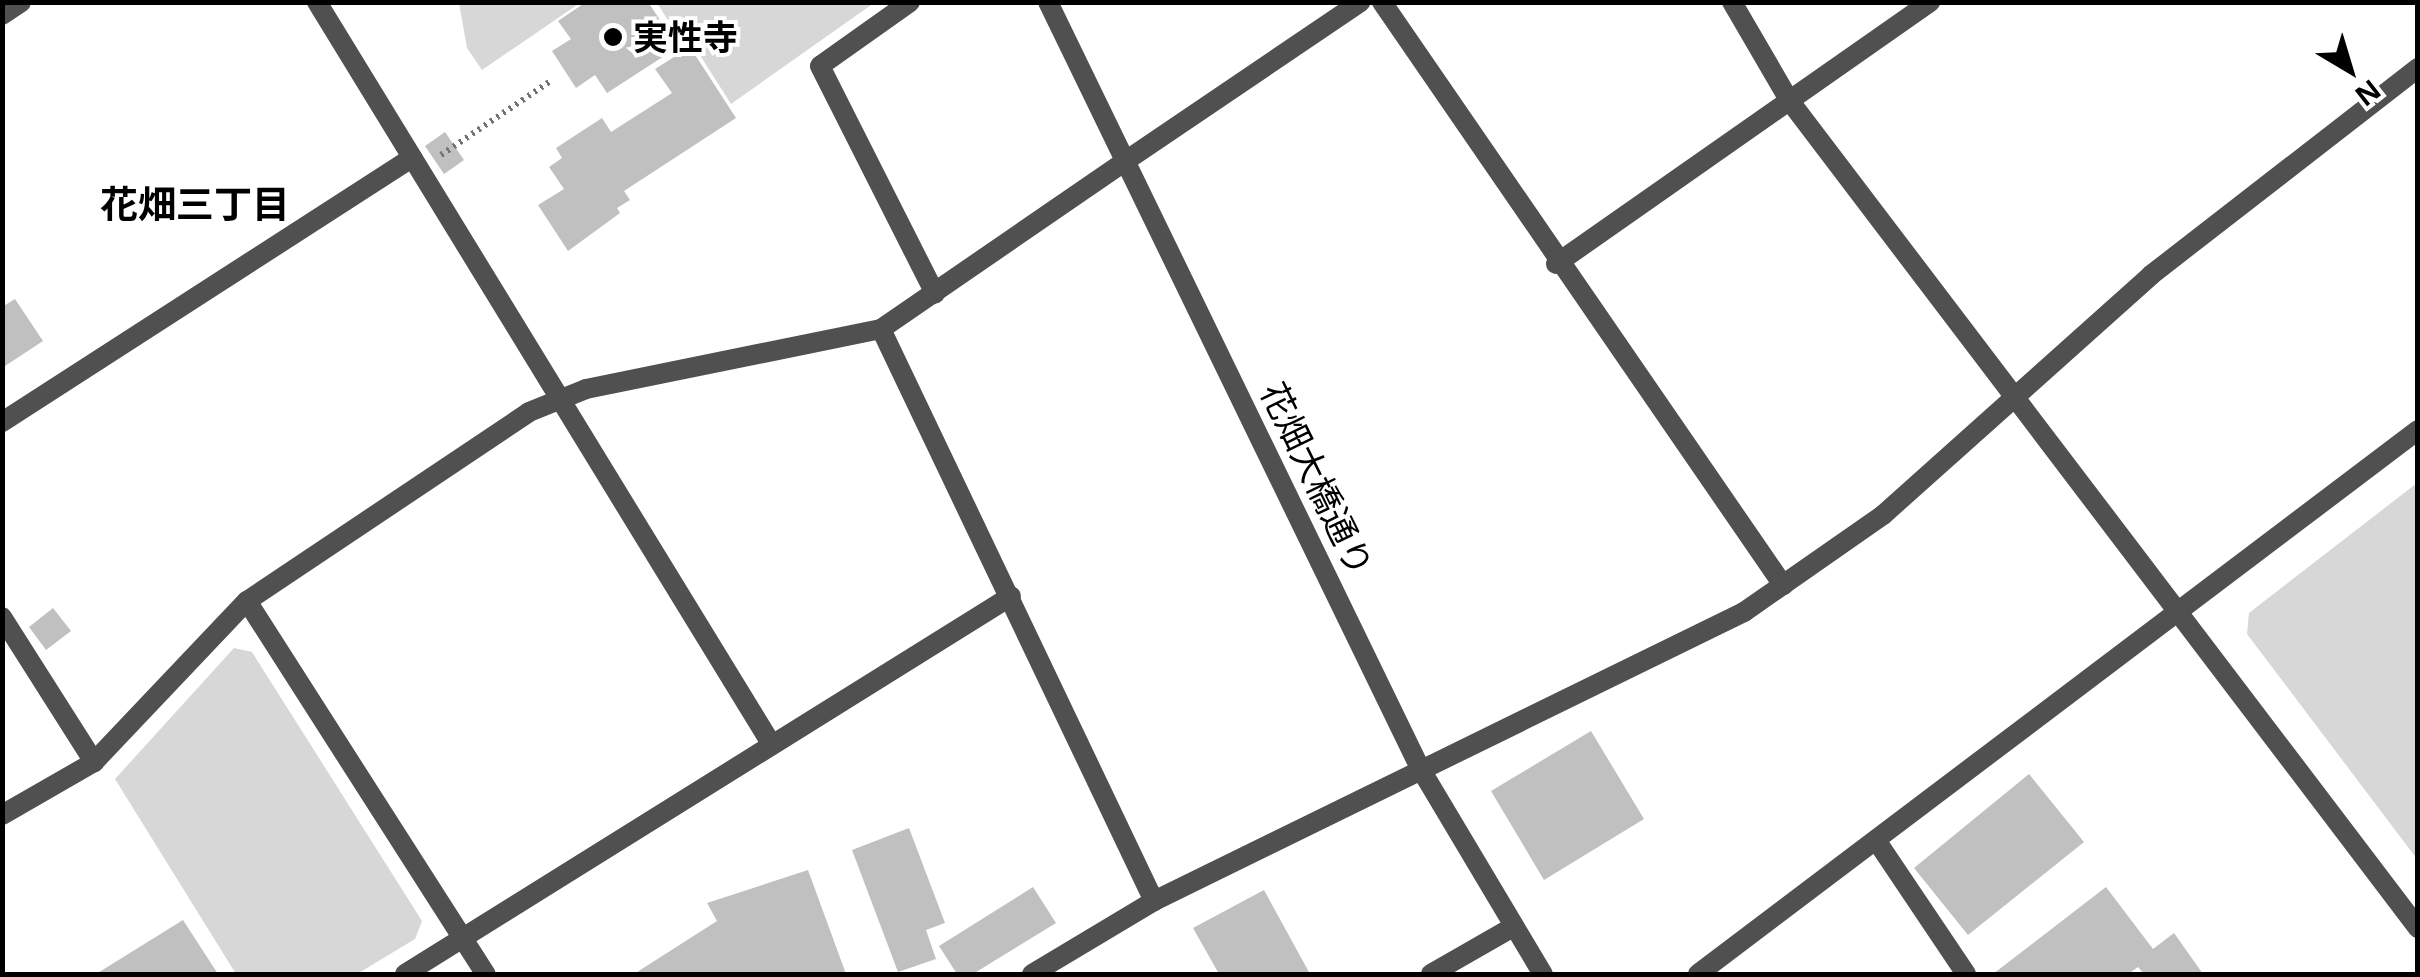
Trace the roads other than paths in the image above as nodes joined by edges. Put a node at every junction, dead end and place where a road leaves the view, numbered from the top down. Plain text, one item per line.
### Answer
1 (21, 2) edge
2 (317, 2) edge
3 (910, 2) edge
4 (1048, 2) edge
5 (1360, 2) edge
6 (1382, 2) edge
7 (1732, 2) edge
8 (1930, 2) edge
9 (2, 14) edge
10 (2418, 68) edge
11 (1789, 100) junction
12 (1127, 160) junction
13 (416, 164) junction
14 (1556, 264) junction
15 (935, 294) junction
16 (880, 329) junction
17 (558, 397) junction
18 (2014, 400) junction
19 (2, 422) edge
20 (2418, 430) edge
21 (1783, 586) junction
22 (1011, 596) junction
23 (247, 601) junction
24 (2178, 614) junction
25 (2, 617) edge
26 (772, 745) junction
27 (94, 762) junction
28 (1420, 768) junction
29 (2, 815) edge
30 (1876, 840) junction
31 (1154, 901) junction
32 (1513, 926) junction
33 (2418, 928) edge
34 (464, 938) junction
35 (404, 974) edge
36 (486, 974) edge
37 (1032, 974) edge
38 (1430, 974) edge
39 (1543, 974) edge
40 (1698, 974) edge
41 (1966, 974) edge

1 - 9 street
2 - 13 street
3 - 15 street
4 - 12 street, 花畑大橋通り
5 - 12 street
6 - 14 street
7 - 11 street
8 - 11 street
10 - 18 street
11 - 14 street
11 - 18 street
12 - 15 street
12 - 28 street, 花畑大橋通り
13 - 17 street
13 - 19 street
14 - 21 street
15 - 16 street
16 - 17 street
16 - 22 street
17 - 23 street
17 - 26 street
18 - 21 street
18 - 24 street
20 - 24 street
21 - 28 street
22 - 26 street
22 - 31 street
23 - 27 street
23 - 34 street
24 - 30 street
24 - 33 street
25 - 27 street
26 - 34 street
27 - 29 street
28 - 31 street
28 - 32 street, 花畑大橋通り
30 - 40 street
30 - 41 street
31 - 37 street
32 - 38 street
32 - 39 street, 花畑大橋通り
34 - 35 street
34 - 36 street

